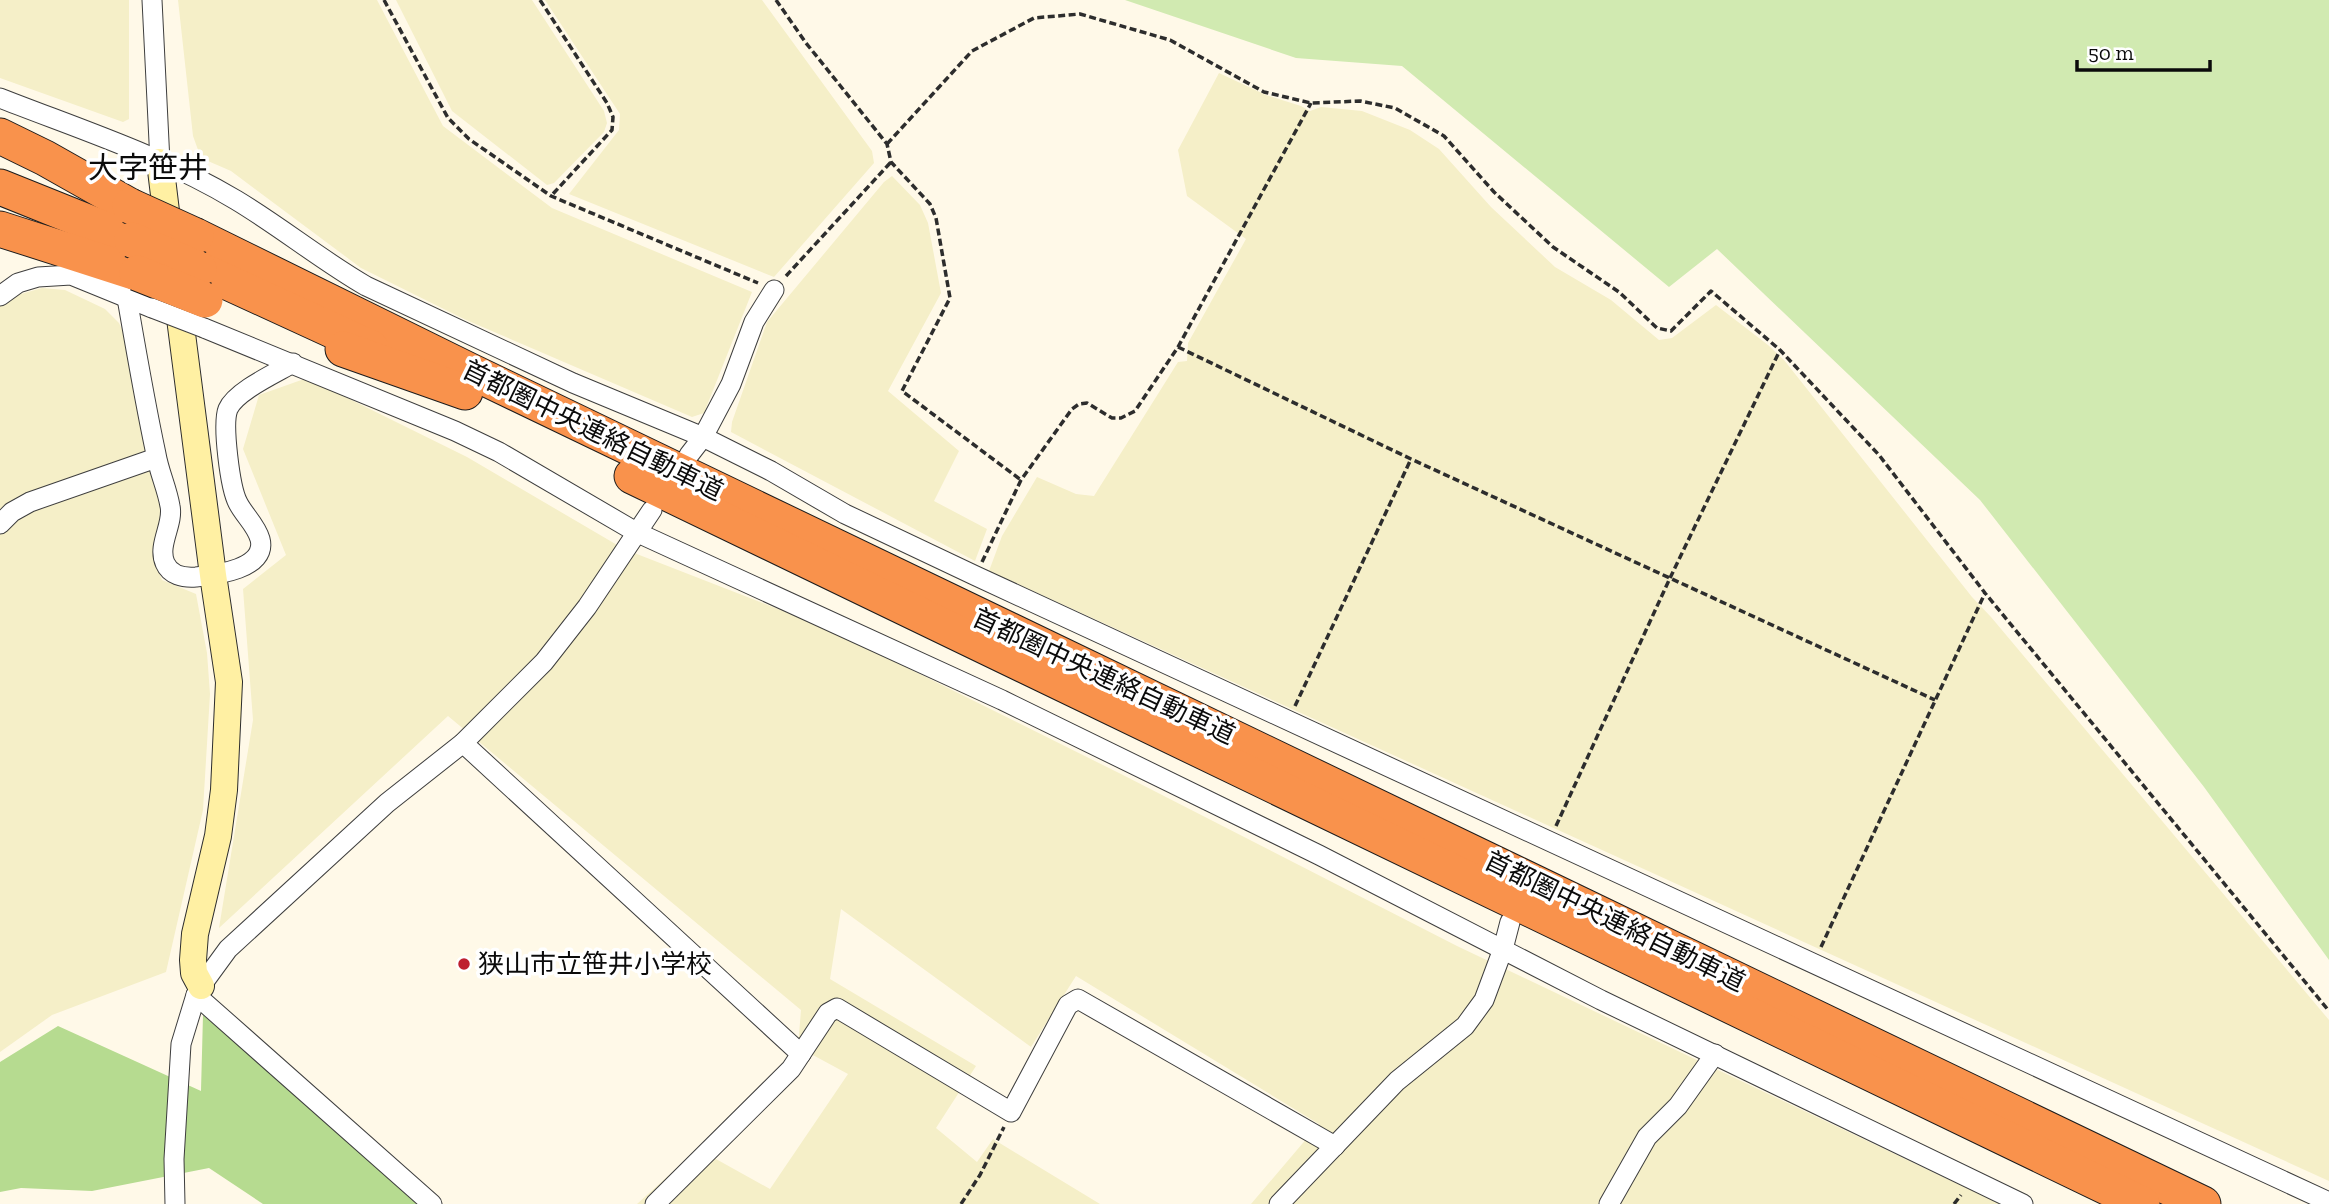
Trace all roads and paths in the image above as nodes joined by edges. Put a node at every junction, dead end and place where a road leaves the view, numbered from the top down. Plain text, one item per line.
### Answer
1 (152, 0) edge
2 (384, 0) edge
3 (540, 0) edge
4 (776, 0) edge
5 (0, 98) edge
6 (1311, 103) junction
7 (0, 136) edge
8 (887, 144) junction
9 (0, 160) edge
10 (160, 162) junction
11 (891, 162) junction
12 (0, 187) edge
13 (551, 196) junction
14 (130, 206) junction
15 (0, 229) edge
16 (132, 270) junction
17 (201, 283) junction
18 (774, 290) junction
19 (0, 296) edge
20 (1178, 347) junction
21 (1780, 349) junction
22 (293, 363) junction
23 (703, 437) junction
24 (689, 455) dead end
25 (156, 458) junction
26 (1411, 459) junction
27 (1021, 480) junction
28 (652, 510) dead end
29 (0, 524) edge
30 (636, 533) junction
31 (213, 575) junction
32 (976, 576) junction
33 (1670, 578) junction
34 (1984, 593) junction
35 (1936, 700) junction
36 (1288, 720) junction
37 (463, 743) junction
38 (1548, 842) junction
39 (1510, 922) dead end
40 (1503, 949) junction
41 (1814, 962) junction
42 (198, 990) junction
43 (2329, 1011) edge
44 (801, 1054) junction
45 (1715, 1054) junction
46 (1011, 1112) junction
47 (1335, 1146) junction
48 (2329, 1202) edge
49 (175, 1204) edge
50 (432, 1204) edge
51 (655, 1204) edge
52 (961, 1204) edge
53 (1279, 1204) edge
54 (1609, 1204) edge
55 (2023, 1204) edge
56 (2142, 1204) edge
57 (2203, 1204) edge

1 - 10 street
2 - 13 path
3 - 13 path
4 - 8 path
5 - 10 street
6 - 8 path
6 - 20 path
6 - 21 path
7 - 14 highway
8 - 11 path
9 - 14 highway, 首都圏中央連絡自動車道
10 - 23 street
10 - 31 street
11 - 18 path
11 - 27 path
12 - 16 highway, 首都圏中央連絡自動車道
13 - 18 path
14 - 17 highway, 首都圏中央連絡自動車道, bridge
15 - 16 highway
16 - 17 highway, 首都圏中央連絡自動車道, bridge
16 - 17 street, bridge
16 - 19 street
16 - 25 street
17 - 22 street
17 - 56 highway, 首都圏中央連絡自動車道
17 - 57 highway, 首都圏中央連絡自動車道
18 - 23 street
20 - 26 path
20 - 27 path
21 - 33 path
21 - 34 path
22 - 30 street
22 - 31 street
23 - 24 street
23 - 32 street
25 - 29 street
25 - 31 street
26 - 33 path
26 - 36 path
27 - 32 path
28 - 30 street
30 - 37 street
30 - 40 street
31 - 42 street
32 - 36 street
33 - 35 path
33 - 38 path
34 - 35 path
34 - 43 path
35 - 41 path
36 - 38 street
37 - 42 street
37 - 44 street
38 - 41 street
39 - 40 street
40 - 45 street
40 - 47 street
41 - 48 street
42 - 49 street
42 - 50 street
44 - 46 street
44 - 51 street
45 - 54 street
45 - 55 street
46 - 47 street
46 - 52 path
47 - 53 street

